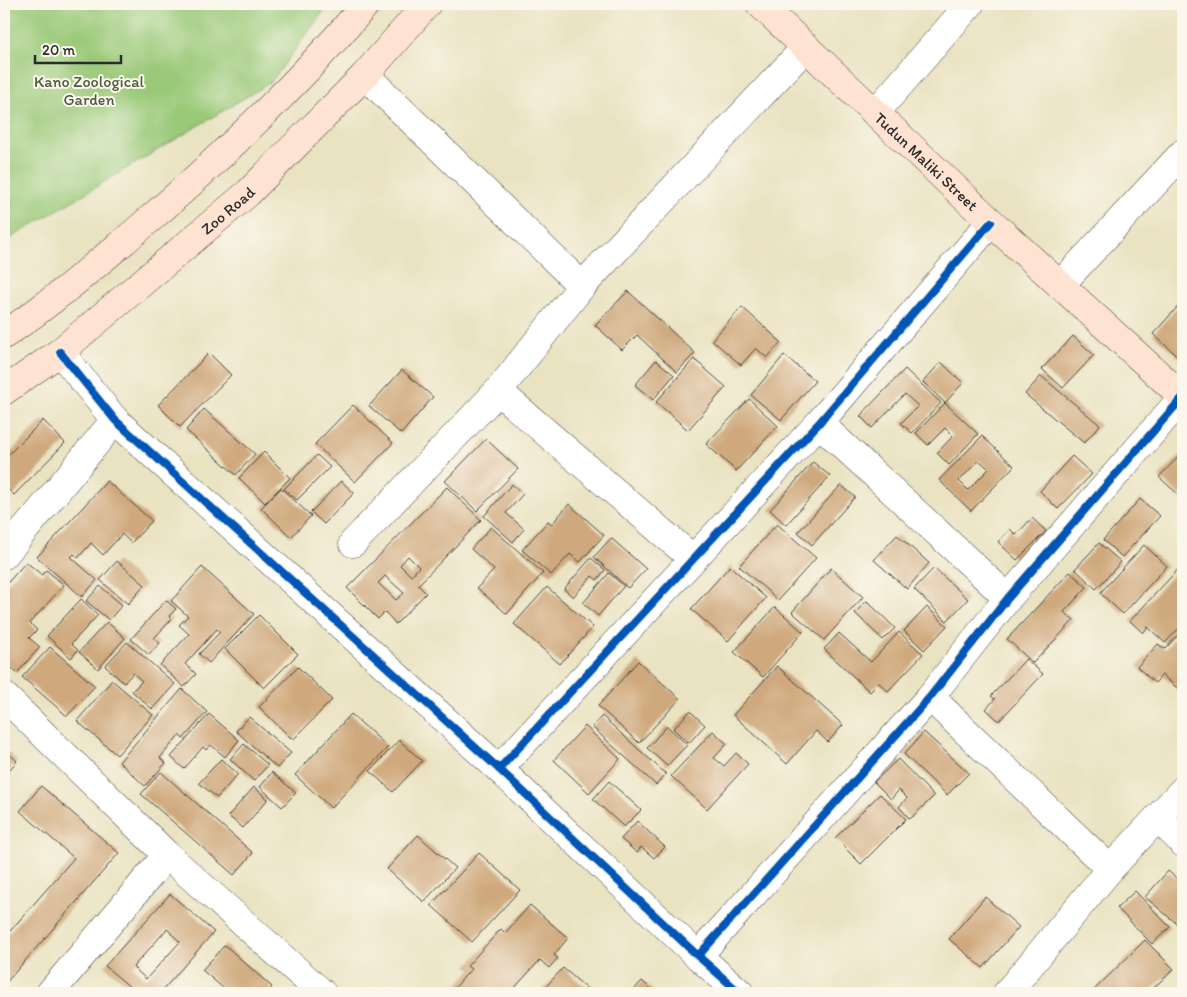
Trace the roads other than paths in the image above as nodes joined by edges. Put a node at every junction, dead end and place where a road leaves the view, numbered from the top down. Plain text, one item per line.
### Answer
1 (366, 4) edge
2 (427, 4) edge
3 (760, 4) edge
4 (970, 4) edge
5 (806, 47) junction
6 (366, 75) junction
7 (876, 114) junction
8 (1183, 153) edge
9 (991, 222) junction
10 (1060, 285) junction
11 (582, 286) junction
12 (4, 335) edge
13 (60, 352) junction
14 (4, 391) edge
15 (498, 391) junction
16 (1183, 397) edge
17 (116, 420) junction
18 (819, 423) junction
19 (353, 543) dead end
20 (4, 555) edge
21 (692, 558) junction
22 (1008, 598) junction
23 (4, 696) edge
24 (930, 697) junction
25 (499, 769) junction
26 (1183, 790) edge
27 (1158, 818) junction
28 (1183, 842) edge
29 (167, 855) junction
30 (1110, 869) junction
31 (698, 956) junction
32 (50, 993) edge
33 (322, 993) edge
34 (740, 993) edge
35 (1007, 993) edge

1 - 12 main road
2 - 6 main road, Zoo Road
3 - 5 main road, Tudun Maliki Street
4 - 7 street
5 - 7 main road, Tudun Maliki Street
5 - 11 street
6 - 11 street
6 - 13 main road, Zoo Road
7 - 9 main road, Tudun Maliki Street
8 - 10 street
9 - 10 main road, Tudun Maliki Street
9 - 18 street
10 - 16 main road, Tudun Maliki Street
11 - 15 street
13 - 14 main road, Zoo Road
13 - 17 street
15 - 19 street
15 - 21 street
16 - 22 street
17 - 20 street
17 - 25 street
18 - 21 street
18 - 22 street
21 - 25 street
22 - 24 street
23 - 29 street
24 - 30 street
24 - 31 street
25 - 31 street
26 - 27 street
27 - 28 street
27 - 30 street
29 - 32 street
29 - 33 street
30 - 35 street
31 - 34 street

